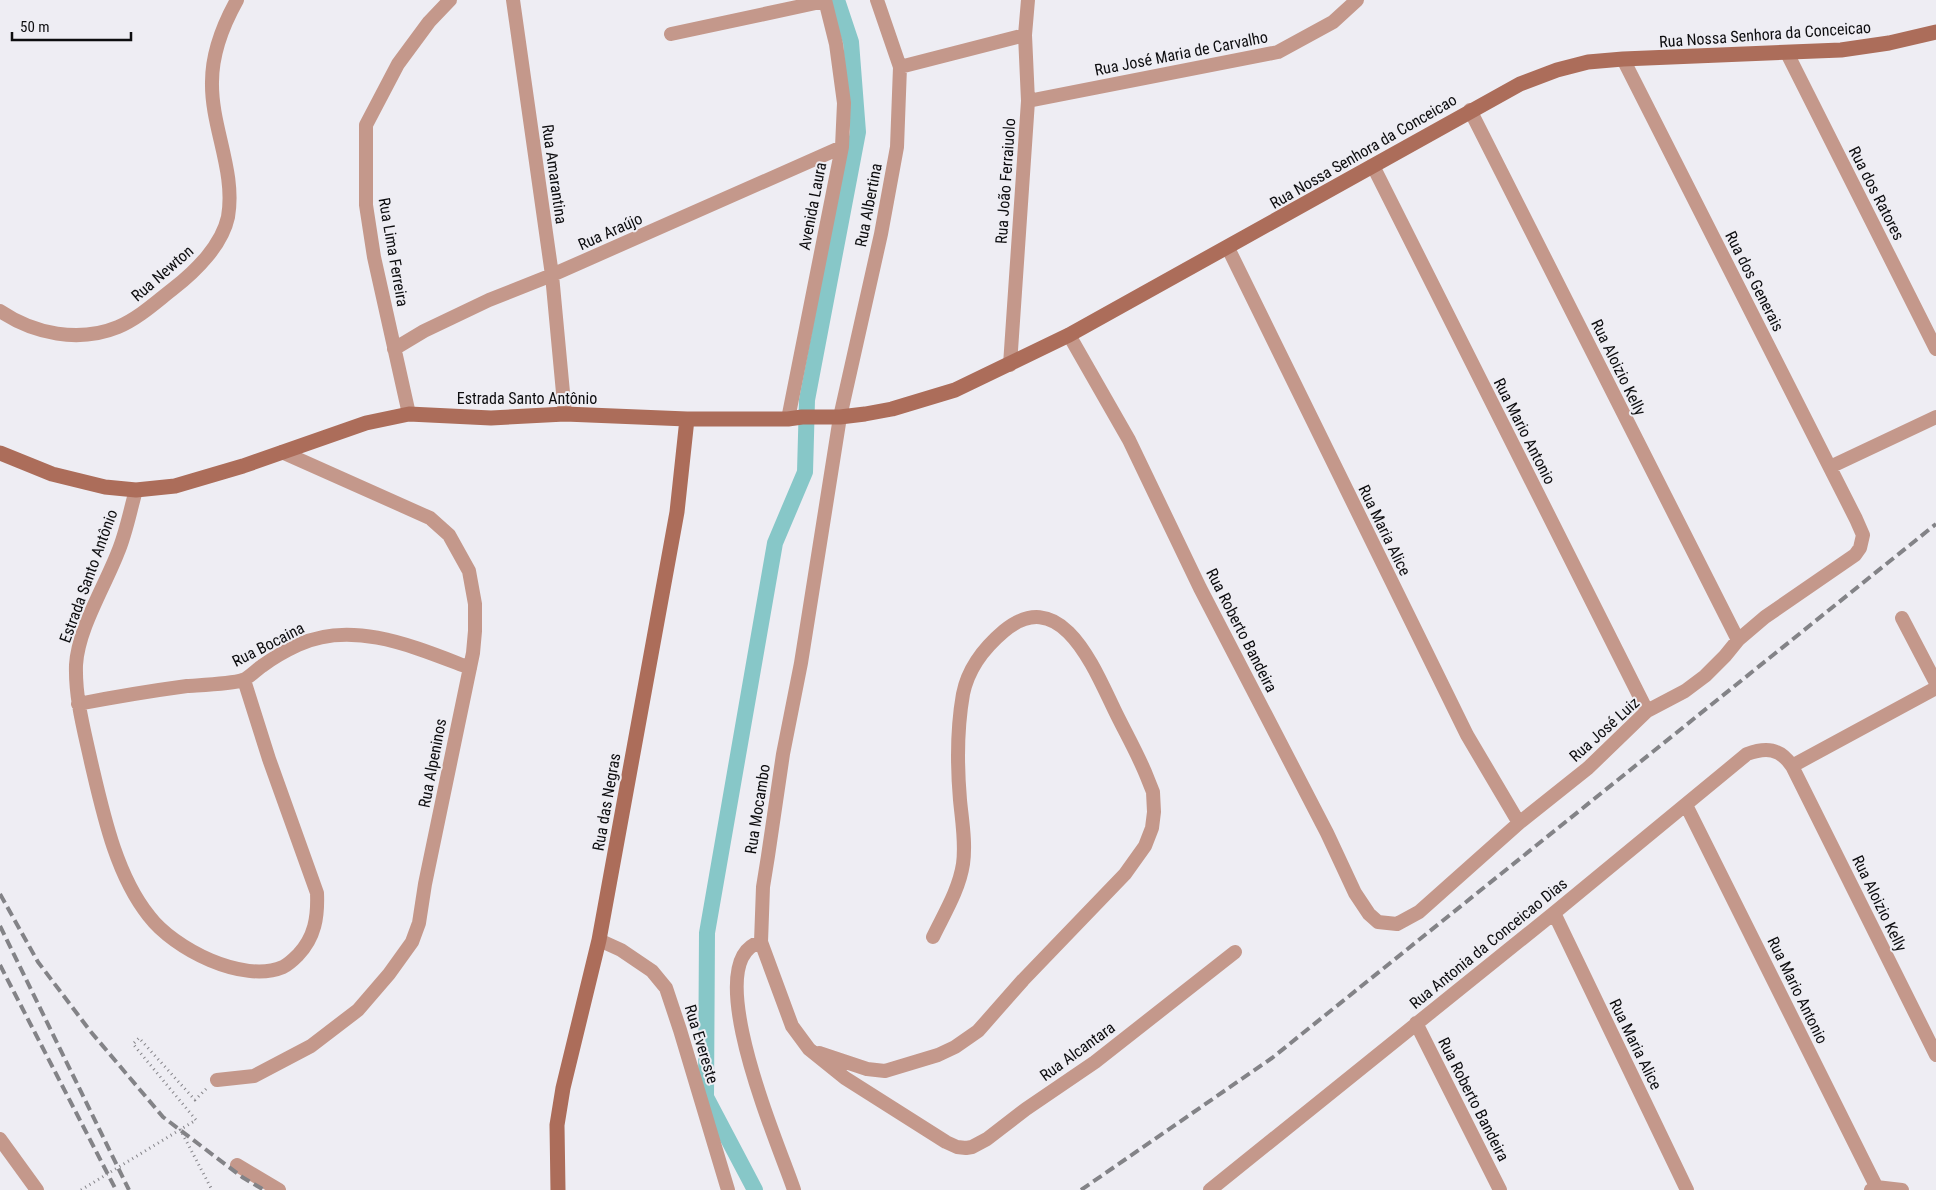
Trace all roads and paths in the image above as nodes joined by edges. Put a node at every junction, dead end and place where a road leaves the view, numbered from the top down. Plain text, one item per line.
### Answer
1 (237, 0) edge
2 (450, 0) edge
3 (513, 0) edge
4 (877, 0) edge
5 (1028, 0) edge
6 (1357, 0) edge
7 (825, 1) edge
8 (1936, 32) edge
9 (671, 34) dead end
10 (1025, 35) junction
11 (1787, 53) junction
12 (1623, 59) junction
13 (900, 67) junction
14 (1028, 101) junction
15 (1470, 110) junction
16 (842, 147) junction
17 (1373, 166) junction
18 (1228, 248) junction
19 (552, 275) junction
20 (0, 311) edge
21 (1069, 335) junction
22 (394, 350) junction
23 (1936, 350) edge
24 (1010, 365) junction
25 (409, 414) junction
26 (565, 414) junction
27 (834, 417) junction
28 (1936, 417) edge
29 (795, 418) junction
30 (687, 419) junction
31 (282, 452) junction
32 (0, 453) edge
33 (1830, 468) junction
34 (136, 490) junction
35 (1856, 519) joint
36 (1902, 618) dead end
37 (1738, 640) junction
38 (470, 668) junction
39 (244, 680) junction
40 (1936, 683) edge
41 (1936, 688) edge
42 (78, 704) junction
43 (1646, 711) junction
44 (1792, 766) junction
45 (1686, 805) junction
46 (1519, 823) junction
47 (1554, 913) junction
48 (1397, 924) joint
49 (933, 938) dead end
50 (599, 940) junction
51 (761, 942) junction
52 (1235, 952) dead end
53 (1416, 1023) junction
54 (809, 1049) junction
55 (1936, 1055) edge
56 (217, 1080) dead end
57 (195, 1100) dead end
58 (180, 1129) junction
59 (932, 1133) joint
60 (0, 1139) edge
61 (237, 1165) dead end
62 (1875, 1189) edge
63 (37, 1190) edge
64 (81, 1190) edge
65 (212, 1190) edge
66 (279, 1190) edge
67 (558, 1190) edge
68 (728, 1190) edge
69 (794, 1190) edge
70 (1210, 1190) edge
71 (1500, 1190) edge
72 (1687, 1190) edge
73 (1902, 1190) edge

1 - 20 street, Rua Newton
2 - 22 street, Rua Lima Ferreira
3 - 19 street, Rua Amarantina
4 - 13 street, Rua Albertina
5 - 10 street, Rua João Ferraiuolo
6 - 14 street, Rua José Maria de Carvalho
7 - 9 street
7 - 16 street, Avenida Laura
8 - 11 main road, Rua Nossa Senhora da Conceicao
10 - 13 street
10 - 14 street, Rua João Ferraiuolo
11 - 12 main road, Rua Nossa Senhora da Conceicao
11 - 23 street, Rua dos Ratores
12 - 15 main road, Rua Nossa Senhora da Conceicao
12 - 33 street, Rua dos Generais
13 - 27 street, Rua Albertina
14 - 24 street, Rua João Ferraiuolo
15 - 17 main road, Rua Nossa Senhora da Conceicao
15 - 37 street, Rua Aloizio Kelly
16 - 19 street, Rua Araújo
16 - 29 street, Avenida Laura
17 - 18 main road, Rua Nossa Senhora da Conceicao
17 - 43 street, Rua Mario Antonio
18 - 21 main road, Rua Nossa Senhora da Conceicao
18 - 46 street, Rua Maria Alice
19 - 22 street, Rua Araújo
19 - 26 street, Rua Amarantina
21 - 24 main road, Rua Nossa Senhora da Conceicao
21 - 48 street, Rua Roberto Bandeira
22 - 25 street, Rua Lima Ferreira
24 - 27 main road, Rua Nossa Senhora da Conceicao
25 - 26 main road, Estrada Santo Antônio
25 - 31 main road, Estrada Santo Antônio
26 - 30 main road, Estrada Santo Antônio
27 - 29 main road, Estrada Santo Antônio
27 - 51 street, Rua Mocambo
28 - 33 street
29 - 30 main road, Estrada Santo Antônio
30 - 50 main road, Rua das Negras
31 - 34 main road, Estrada Santo Antônio
31 - 38 street, Rua Alpeninos
32 - 34 main road, Estrada Santo Antônio
33 - 35 street, Rua dos Generais
34 - 42 street, Estrada Santo Antônio
35 - 37 street, Rua José Luiz
36 - 40 street
37 - 43 street, Rua José Luiz
38 - 39 street, Rua Bocaina
38 - 56 street, Rua Alpeninos
39 - 42 street, Rua Bocaina
39 - 42 street, Estrada Santo Antônio
41 - 44 street
43 - 46 street, Rua José Luiz
44 - 45 street, Rua Antonia da Conceicao Dias
44 - 55 street, Rua Aloizio Kelly
45 - 47 street, Rua Antonia da Conceicao Dias
45 - 62 street, Rua Mario Antonio
46 - 48 street, Rua José Luiz
47 - 53 street, Rua Antonia da Conceicao Dias
47 - 72 street, Rua Maria Alice
49 - 54 street
50 - 67 main road, Rua das Negras
50 - 68 street, Rua Evereste
51 - 54 street, Rua Mocambo
51 - 69 street
52 - 59 street, Rua Alcantara
53 - 70 street, Rua Antonia da Conceicao Dias
53 - 71 street, Rua Roberto Bandeira
54 - 59 street, Rua Mocambo
57 - 58 path
58 - 64 path
58 - 65 path
60 - 63 street
61 - 66 street
62 - 73 street

